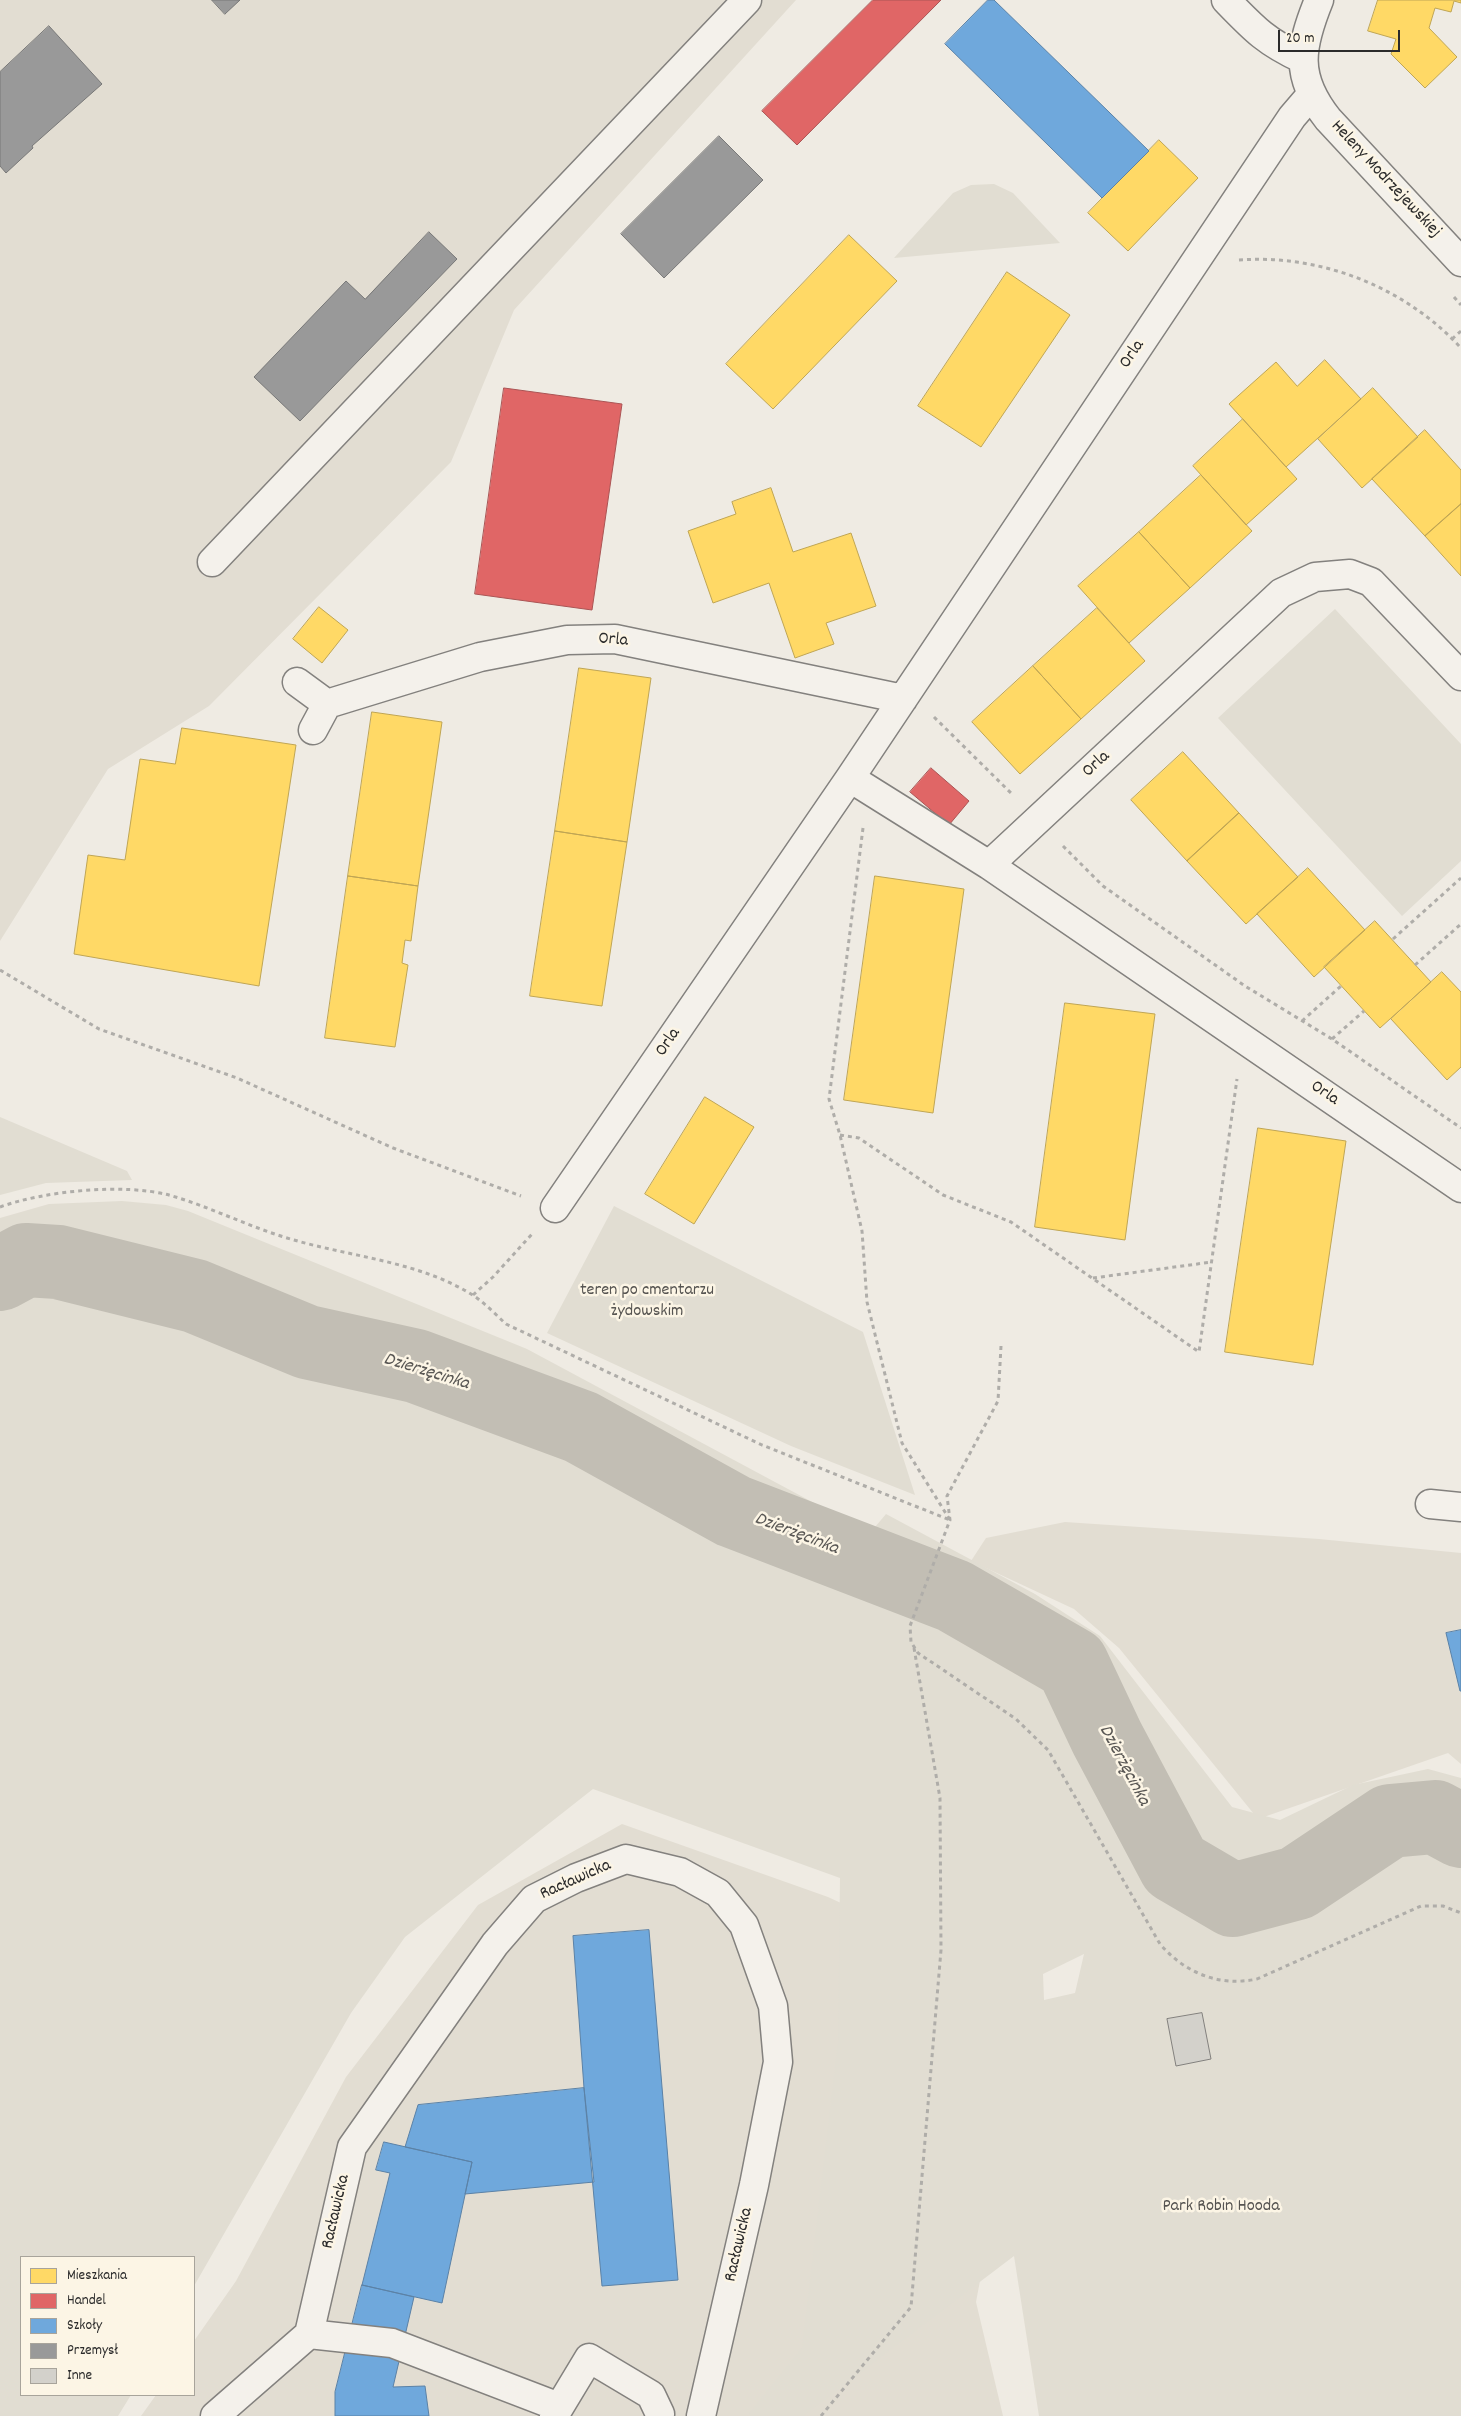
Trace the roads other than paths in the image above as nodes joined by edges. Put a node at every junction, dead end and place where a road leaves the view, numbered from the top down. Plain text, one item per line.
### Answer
1 (747, 0) edge
2 (1226, 0) edge
3 (1319, 0) edge
4 (1303, 58) junction
5 (1310, 96) junction
6 (1461, 262) edge
7 (212, 562) dead end
8 (1461, 676) edge
9 (297, 682) dead end
10 (903, 699) junction
11 (327, 704) junction
12 (312, 730) dead end
13 (850, 778) junction
14 (989, 865) junction
15 (1461, 1188) edge
16 (555, 1208) road end
17 (1430, 1504) dead end
18 (1461, 1507) edge
19 (309, 2334) junction
20 (556, 2411) edge
21 (658, 2415) edge
22 (215, 2416) edge
23 (701, 2416) edge

1 - 7 street
2 - 4 street
3 - 4 street
4 - 5 street
5 - 6 street, Heleny Modrzejewskiej
5 - 10 street, Orla
8 - 14 street, Orla
9 - 11 street
10 - 11 street, Orla
10 - 13 street, Orla
11 - 12 street
13 - 14 street, Orla
13 - 16 street, Orla
14 - 15 street, Orla
17 - 18 street
19 - 20 street
19 - 22 street
19 - 23 street, Racławicka
20 - 21 street

